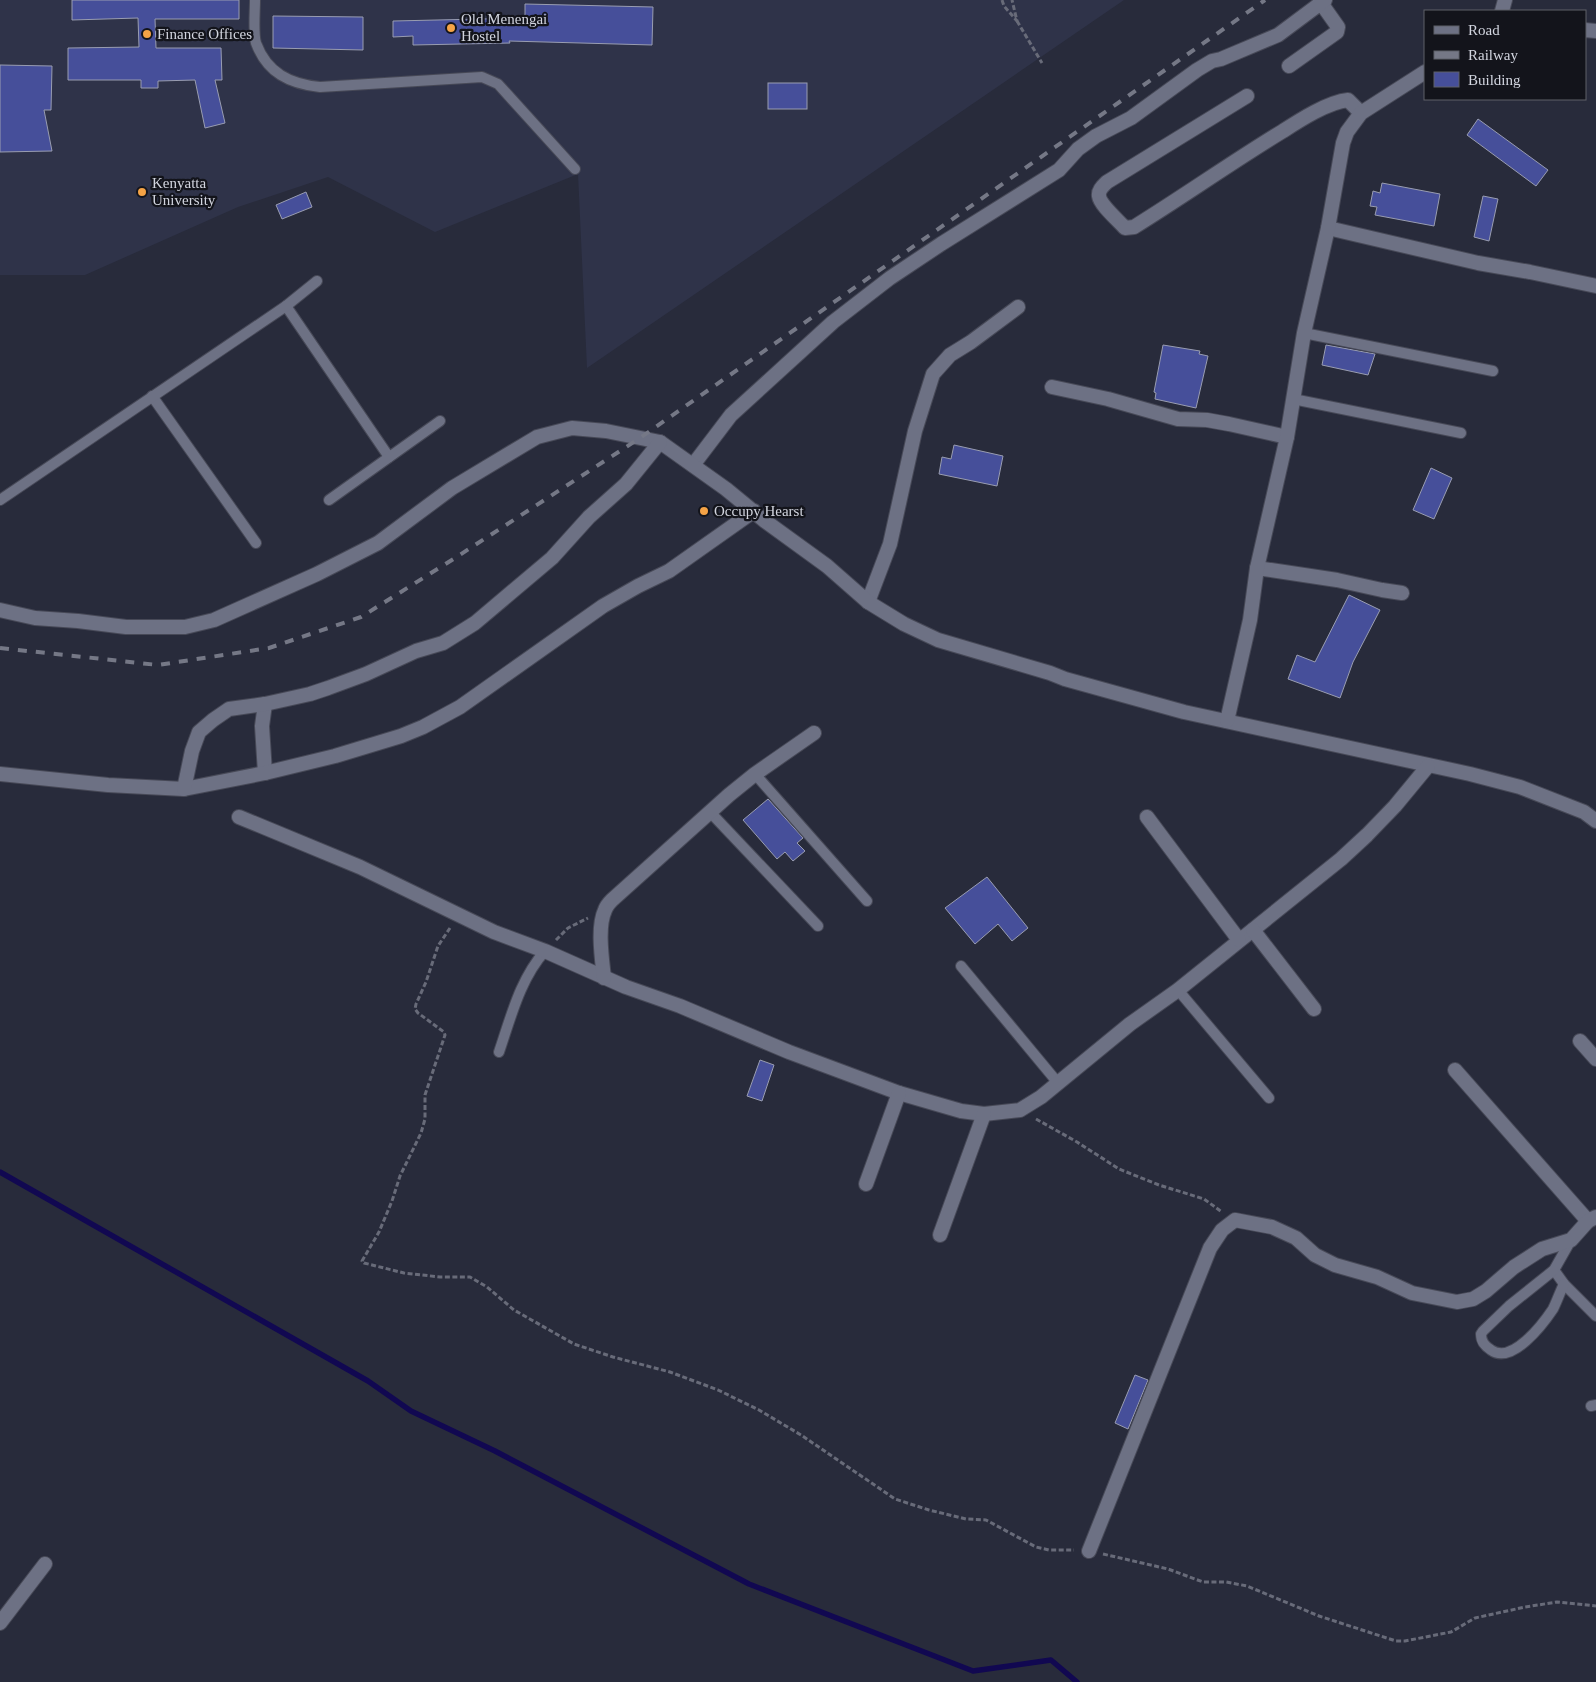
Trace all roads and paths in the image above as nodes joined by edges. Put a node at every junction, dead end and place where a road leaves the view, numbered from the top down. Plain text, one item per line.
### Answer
1 (255, 0) edge
2 (1000, 0) edge
3 (1012, 0) edge
4 (1323, 2) edge
5 (1017, 21) junction
6 (1042, 63) dead end
7 (1288, 66) dead end
8 (1424, 73) edge
9 (1247, 96) dead end
10 (1361, 113) junction
11 (576, 169) dead end
12 (1328, 228) junction
13 (317, 281) dead end
14 (1596, 286) edge
15 (286, 306) junction
16 (1018, 307) dead end
17 (1304, 333) junction
18 (1493, 371) dead end
19 (1052, 387) dead end
20 (152, 396) junction
21 (1293, 399) junction
22 (440, 421) dead end
23 (1461, 433) dead end
24 (1287, 437) junction
25 (660, 442) junction
26 (389, 457) junction
27 (693, 465) junction
28 (0, 500) edge
29 (329, 500) dead end
30 (754, 511) junction
31 (256, 543) dead end
32 (1257, 568) junction
33 (1402, 593) dead end
34 (868, 602) junction
35 (0, 610) edge
36 (265, 704) junction
37 (1227, 721) junction
38 (814, 733) dead end
39 (1428, 766) junction
40 (0, 774) edge
41 (265, 774) junction
42 (755, 774) junction
43 (184, 789) junction
44 (710, 812) junction
45 (239, 817) dead end
46 (1148, 817) dead end
47 (1596, 821) edge
48 (867, 900) dead end
49 (604, 911) junction
50 (458, 916) junction
51 (818, 926) dead end
52 (1253, 930) junction
53 (1240, 940) junction
54 (545, 951) junction
55 (961, 966) dead end
56 (604, 978) junction
57 (1178, 990) junction
58 (1314, 1009) dead end
59 (1580, 1041) dead end
60 (499, 1052) dead end
61 (1596, 1059) edge
62 (1455, 1070) dead end
63 (1058, 1083) junction
64 (899, 1093) junction
65 (1269, 1098) dead end
66 (1020, 1110) junction
67 (984, 1114) junction
68 (866, 1184) dead end
69 (1592, 1219) edge
70 (1235, 1220) junction
71 (940, 1235) dead end
72 (1571, 1240) junction
73 (1554, 1270) junction
74 (1564, 1284) junction
75 (1596, 1316) edge
76 (1089, 1551) junction
77 (45, 1564) dead end
78 (1596, 1606) edge
79 (0, 1623) edge

1 - 11 lane
2 - 5 path
3 - 5 path
4 - 7 street
4 - 27 street
5 - 6 path
8 - 10 street
9 - 10 street
10 - 12 street
12 - 14 street
12 - 17 street
13 - 15 lane
15 - 20 lane
15 - 26 lane
16 - 34 street
17 - 18 lane
17 - 21 street
19 - 24 street
20 - 28 lane
20 - 31 lane
21 - 23 lane
21 - 24 street
22 - 26 lane
24 - 32 street
25 - 27 street
25 - 35 street
25 - 36 street
26 - 29 lane
27 - 30 street
30 - 34 street
30 - 41 street
32 - 33 street
32 - 37 street
34 - 37 street
36 - 41 street
36 - 43 street
37 - 39 street
38 - 42 street
39 - 47 street
39 - 52 street
40 - 43 street
41 - 43 street
42 - 44 street
42 - 48 lane
44 - 49 street
44 - 51 lane
45 - 50 street
46 - 53 street
49 - 54 path
49 - 56 street
50 - 54 street
50 - 76 path
52 - 53 street
52 - 58 street
53 - 57 street
54 - 56 street
54 - 60 lane
55 - 63 lane
56 - 64 street
57 - 63 street
57 - 65 lane
59 - 61 street
62 - 69 street
63 - 66 street
64 - 67 street
64 - 68 street
66 - 67 street
66 - 70 path
67 - 71 street
69 - 72 street
70 - 72 street
70 - 76 street
72 - 73 lane
73 - 74 lane
73 - 74 lane
74 - 75 lane
76 - 78 path
77 - 79 street

